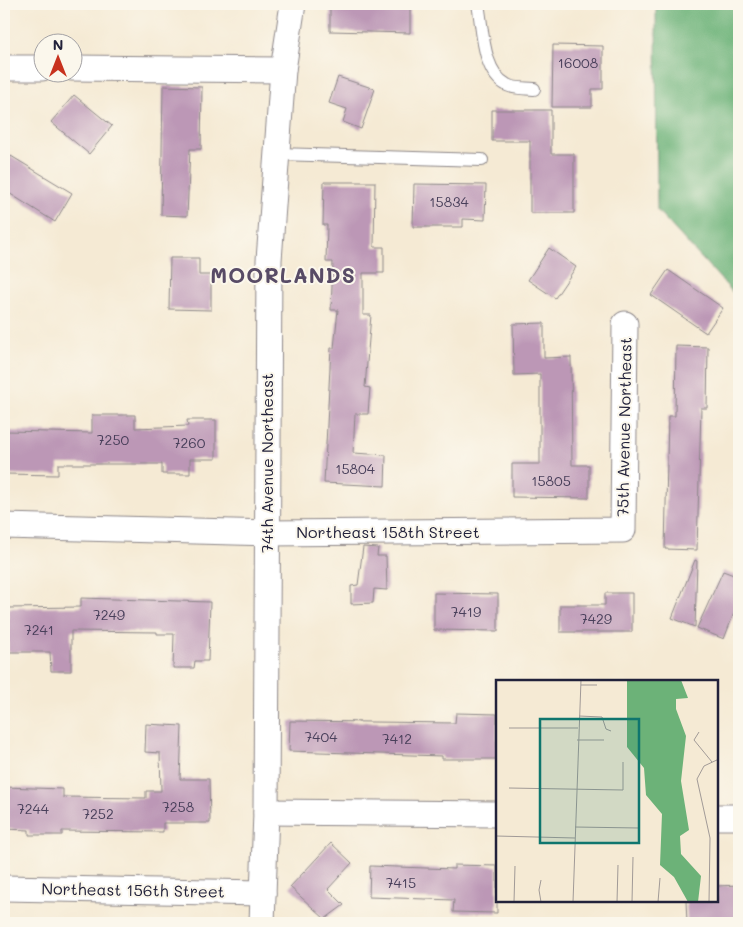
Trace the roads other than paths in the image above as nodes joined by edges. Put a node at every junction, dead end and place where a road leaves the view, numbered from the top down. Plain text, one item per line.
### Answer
1 (293, 4) edge
2 (478, 4) edge
3 (4, 68) edge
4 (32, 68) edge
5 (82, 68) edge
6 (283, 70) junction
7 (534, 89) dead end
8 (277, 154) junction
9 (482, 160) dead end
10 (625, 324) dead end
11 (4, 526) edge
12 (623, 530) joint
13 (267, 533) junction
14 (266, 812) junction
15 (496, 814) edge
16 (718, 817) edge
17 (739, 817) edge
18 (4, 888) edge
19 (263, 893) junction
20 (262, 923) edge

1 - 6 street, 74th Avenue Northeast
2 - 7 lane
3 - 4 street
5 - 6 street
6 - 8 street, 74th Avenue Northeast
8 - 9 lane
8 - 13 street, 74th Avenue Northeast
10 - 12 street, 75th Avenue Northeast
11 - 13 street, Northeast 158th Street
12 - 13 street, Northeast 158th Street
13 - 14 street, 74th Avenue Northeast
14 - 15 street
14 - 19 street, 74th Avenue Northeast
16 - 17 street
18 - 19 street, Northeast 156th Street
19 - 20 street, 74th Avenue Northeast

